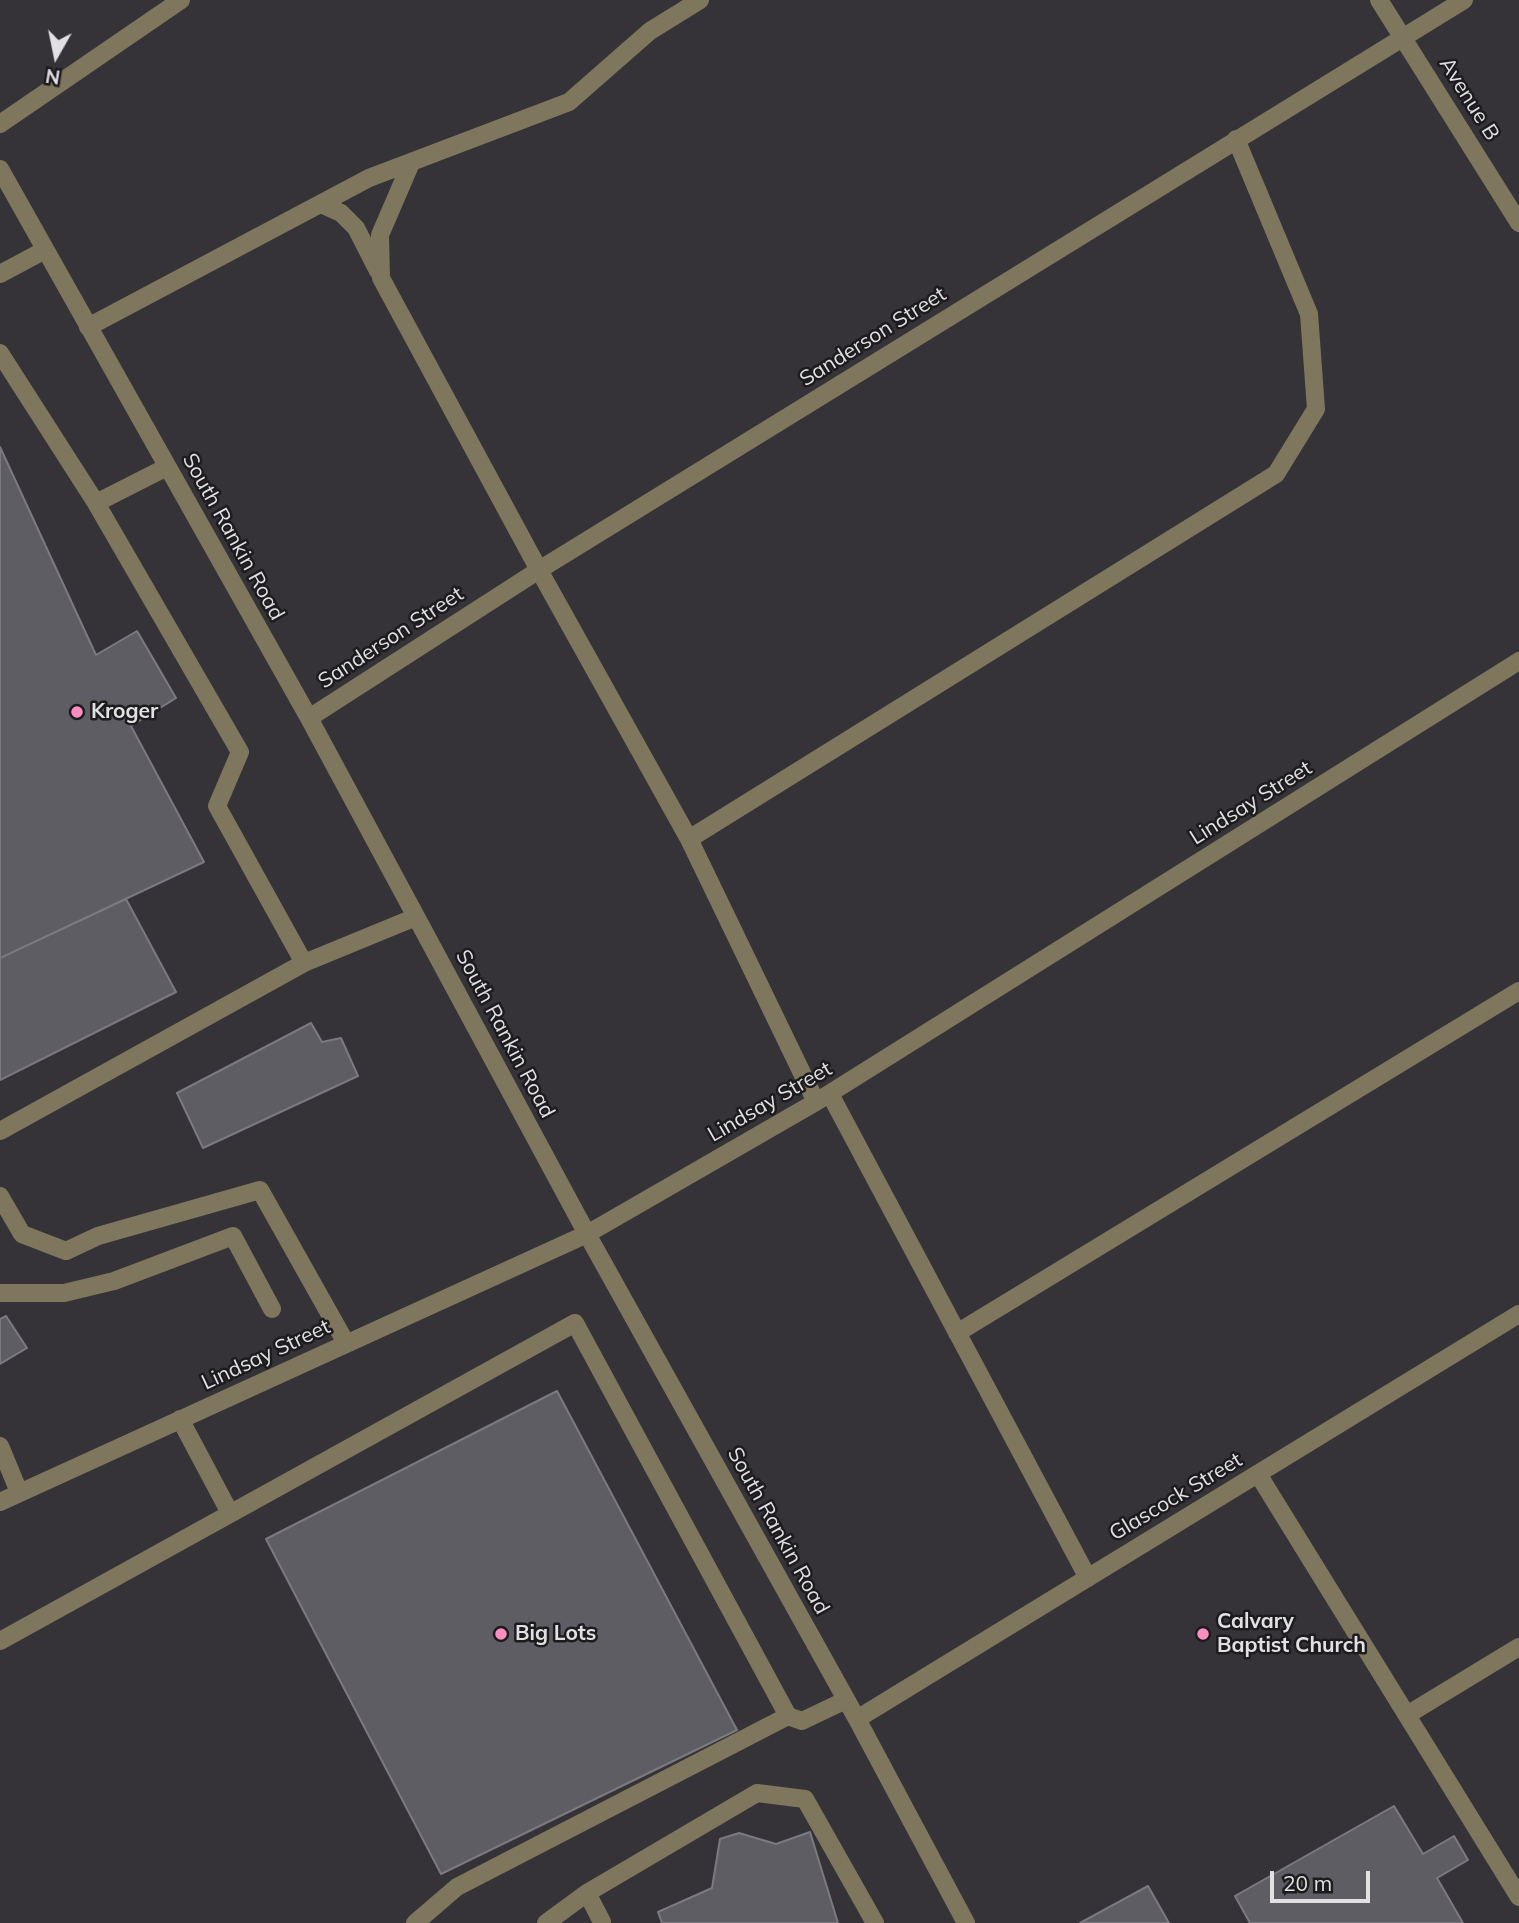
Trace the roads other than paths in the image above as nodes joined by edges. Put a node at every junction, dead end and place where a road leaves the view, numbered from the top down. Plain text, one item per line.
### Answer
1 (181, 0) edge
2 (700, 0) edge
3 (1379, 0) edge
4 (1464, 0) edge
5 (1404, 38) junction
6 (0, 124) edge
7 (1236, 139) junction
8 (411, 163) junction
9 (0, 169) edge
10 (321, 204) junction
11 (1519, 223) edge
12 (45, 250) junction
13 (0, 274) edge
14 (381, 278) junction
15 (88, 327) junction
16 (0, 353) edge
17 (167, 467) junction
18 (96, 503) junction
19 (539, 570) junction
20 (1519, 661) edge
21 (309, 718) junction
22 (689, 839) junction
23 (416, 918) junction
24 (304, 963) junction
25 (1519, 991) edge
26 (823, 1098) junction
27 (0, 1131) edge
28 (0, 1196) edge
29 (587, 1234) junction
30 (0, 1293) edge
31 (272, 1309) dead end
32 (1519, 1314) edge
33 (957, 1333) junction
34 (346, 1343) junction
35 (180, 1419) junction
36 (0, 1446) edge
37 (1258, 1474) junction
38 (19, 1492) junction
39 (0, 1502) edge
40 (230, 1513) junction
41 (1088, 1578) junction
42 (0, 1641) edge
43 (1519, 1647) edge
44 (846, 1700) junction
45 (1407, 1715) junction
46 (788, 1716) junction
47 (857, 1719) junction
48 (587, 1893) junction
49 (1519, 1897) edge
50 (601, 1922) edge
51 (415, 1923) edge
52 (546, 1923) edge
53 (875, 1923) edge
54 (966, 1923) edge

1 - 6 street
2 - 8 street
3 - 5 street, Avenue B
4 - 5 street, Sanderson Street
5 - 7 street, Sanderson Street
5 - 11 street, Avenue B
7 - 19 street, Sanderson Street
7 - 22 street
8 - 10 street
8 - 14 street
9 - 12 street, South Rankin Road
10 - 14 street
10 - 15 street
12 - 13 street
12 - 15 street, South Rankin Road
14 - 19 street
15 - 17 street, South Rankin Road
16 - 18 street
17 - 18 street
17 - 21 street, South Rankin Road
18 - 24 street
19 - 21 street, Sanderson Street
19 - 22 street
20 - 26 street, Lindsay Street
21 - 23 street, South Rankin Road
22 - 26 street
23 - 24 street
23 - 29 street, South Rankin Road
24 - 27 street
25 - 33 street
26 - 29 street, Lindsay Street
26 - 33 street
28 - 34 street
29 - 34 street, Lindsay Street
29 - 44 street, South Rankin Road
30 - 31 street
32 - 37 street, Glascock Street
33 - 41 street
34 - 35 street, Lindsay Street
35 - 38 street, Lindsay Street
35 - 40 street
36 - 38 street
37 - 41 street, Glascock Street
37 - 45 street
38 - 39 street, Lindsay Street
40 - 42 street
40 - 46 street
41 - 47 street, Glascock Street
43 - 45 street
44 - 46 street
44 - 47 street, South Rankin Road
45 - 49 street
46 - 51 street
47 - 54 street, South Rankin Road
48 - 50 street
48 - 52 street
48 - 53 street

